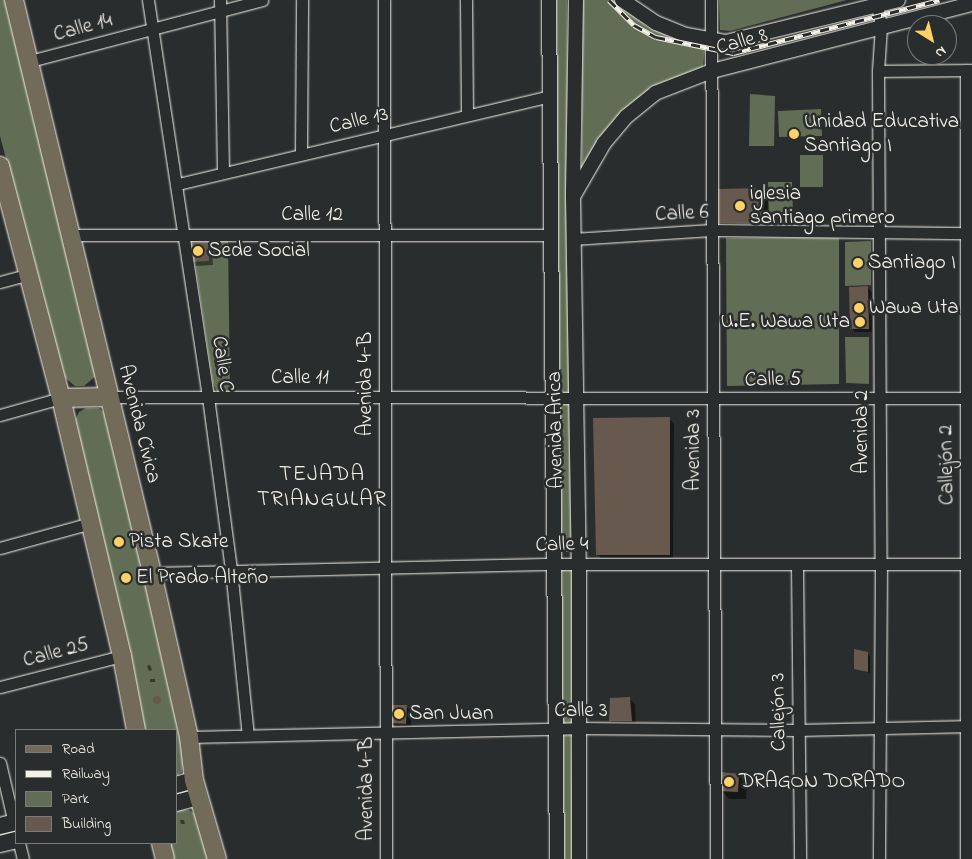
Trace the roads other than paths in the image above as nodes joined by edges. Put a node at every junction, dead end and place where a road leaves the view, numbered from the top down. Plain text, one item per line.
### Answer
1 (14, 0) edge
2 (148, 0) edge
3 (262, 0) edge
4 (302, 0) edge
5 (384, 0) edge
6 (466, 0) edge
7 (550, 0) edge
8 (576, 0) edge
9 (622, 0) edge
10 (711, 0) edge
11 (898, 0) edge
12 (972, 4) edge
13 (877, 5) junction
14 (220, 6) edge
15 (881, 26) junction
16 (152, 29) junction
17 (712, 40) junction
18 (30, 61) junction
19 (969, 70) edge
20 (712, 71) junction
21 (878, 71) junction
22 (550, 96) junction
23 (467, 115) junction
24 (385, 134) junction
25 (301, 154) junction
26 (0, 166) edge
27 (223, 173) junction
28 (178, 184) junction
29 (573, 197) junction
30 (712, 230) junction
31 (880, 232) junction
32 (184, 233) junction
33 (968, 233) edge
34 (386, 234) junction
35 (551, 235) junction
36 (72, 236) junction
37 (574, 239) junction
38 (30, 274) junction
39 (0, 282) edge
40 (109, 396) junction
41 (881, 396) junction
42 (208, 397) junction
43 (61, 398) junction
44 (385, 398) junction
45 (968, 398) edge
46 (552, 399) junction
47 (575, 399) junction
48 (713, 399) junction
49 (0, 415) edge
50 (91, 523) junction
51 (0, 548) edge
52 (712, 563) junction
53 (555, 564) junction
54 (579, 564) junction
55 (970, 564) edge
56 (797, 565) junction
57 (881, 565) junction
58 (386, 568) junction
59 (231, 569) junction
60 (152, 573) junction
61 (122, 656) junction
62 (0, 687) edge
63 (878, 726) junction
64 (969, 726) edge
65 (578, 728) junction
66 (136, 729) edge
67 (554, 729) junction
68 (713, 730) junction
69 (797, 730) junction
70 (386, 733) junction
71 (248, 736) junction
72 (189, 737) junction
73 (0, 763) edge
74 (178, 784) edge
75 (196, 789) junction
76 (178, 802) edge
77 (12, 826) edge
78 (15, 842) edge
79 (0, 844) edge
80 (19, 844) edge
81 (161, 844) edge
82 (23, 859) edge
83 (164, 859) edge
84 (217, 859) edge
85 (386, 859) edge
86 (557, 859) edge
87 (579, 859) edge
88 (716, 859) edge
89 (800, 859) edge
90 (879, 859) edge
91 (966, 859) edge

1 - 18 main road, Avenida Cívica
2 - 16 street, Calle C
3 - 14 street, Calle 14
4 - 25 street
5 - 24 street, Avenida 4-B
6 - 23 street
7 - 22 street, Avenida Arica
8 - 29 street, Avenida Arica
9 - 17 street, Calle 8
10 - 17 street, Avenida 3
11 - 13 street, Calle 8
12 - 15 street, Calle 8
13 - 15 street, Avenida 2
13 - 17 street, Calle 8
14 - 16 street, Calle 14
14 - 27 street
15 - 20 street, Calle 8
15 - 21 street, Avenida 2
16 - 18 street, Calle 14
16 - 28 street, Calle C
17 - 20 street, Avenida 3
18 - 36 main road, Avenida Cívica
19 - 21 street
19 - 33 street, Callejón 2
20 - 29 street, Calle 8
20 - 30 street, Avenida 3
21 - 31 street, Avenida 2
22 - 23 street, Calle 13
22 - 35 street, Avenida Arica
23 - 24 street, Calle 13
24 - 25 street, Calle 13
24 - 34 street, Avenida 4-B
25 - 27 street, Calle 13
26 - 38 main road
27 - 28 street, Calle 13
28 - 32 street, Calle C
29 - 37 street, Avenida Arica
30 - 31 street, Calle 6
30 - 37 street, Calle 6
30 - 48 street, Avenida 3
31 - 33 street, Calle 6
31 - 41 street, Avenida 2
32 - 34 street, Calle 12
32 - 36 street, Calle 12
32 - 42 street, Calle C
33 - 45 street, Callejón 2
34 - 35 street, Calle 12
34 - 44 street, Avenida 4-B
35 - 46 street, Avenida Arica
36 - 40 main road, Avenida Cívica
37 - 47 street, Avenida Arica
38 - 39 street
38 - 43 main road
40 - 42 street, Calle 11
40 - 43 main road
40 - 60 main road, Avenida Cívica
41 - 45 street, Calle 5
41 - 48 street, Calle 5
41 - 57 street, Avenida 2
42 - 44 street, Calle 11
42 - 59 street, Calle C
43 - 49 street
43 - 50 main road
44 - 46 street, Calle 11
44 - 58 street, Avenida 4-B
45 - 55 street, Callejón 2
46 - 47 street, Calle 5
46 - 53 street, Avenida Arica
47 - 48 street, Calle 5
47 - 54 street, Avenida Arica
48 - 52 street, Avenida 3
50 - 51 street
50 - 61 main road
52 - 54 street, Calle 4
52 - 56 street, Calle 4
52 - 68 street, Avenida 3
53 - 54 street, Calle 4
53 - 58 street, Calle 4
53 - 67 street, Avenida Arica
54 - 65 street, Avenida Arica
55 - 57 street, Calle 4
55 - 64 street, Callejón 2
56 - 57 street, Calle 4
56 - 69 street, Callejón 3
57 - 63 street, Avenida 2
58 - 59 street, Calle 4
58 - 70 street, Avenida 4-B
59 - 60 street, Calle 4
59 - 71 street, Calle C
60 - 72 main road, Avenida Cívica
61 - 62 street, Calle 25
61 - 66 main road
63 - 64 street, Calle 3
63 - 69 street, Calle 3
63 - 90 street, Avenida 2
64 - 91 street, Callejón 2
65 - 67 street, Calle 3
65 - 68 street, Calle 3
65 - 87 street, Avenida Arica
67 - 70 street, Calle 3
67 - 86 street, Avenida Arica
68 - 69 street, Calle 3
68 - 88 street, Avenida 3
69 - 89 street, Callejón 3
70 - 71 street, Calle 3
70 - 85 street, Avenida 4-B
71 - 72 street, Calle 3
72 - 75 main road, Avenida Cívica
73 - 77 street
74 - 75 main road
75 - 76 main road
75 - 84 main road, Avenida Cívica
78 - 79 main road
80 - 82 street
81 - 83 main road

